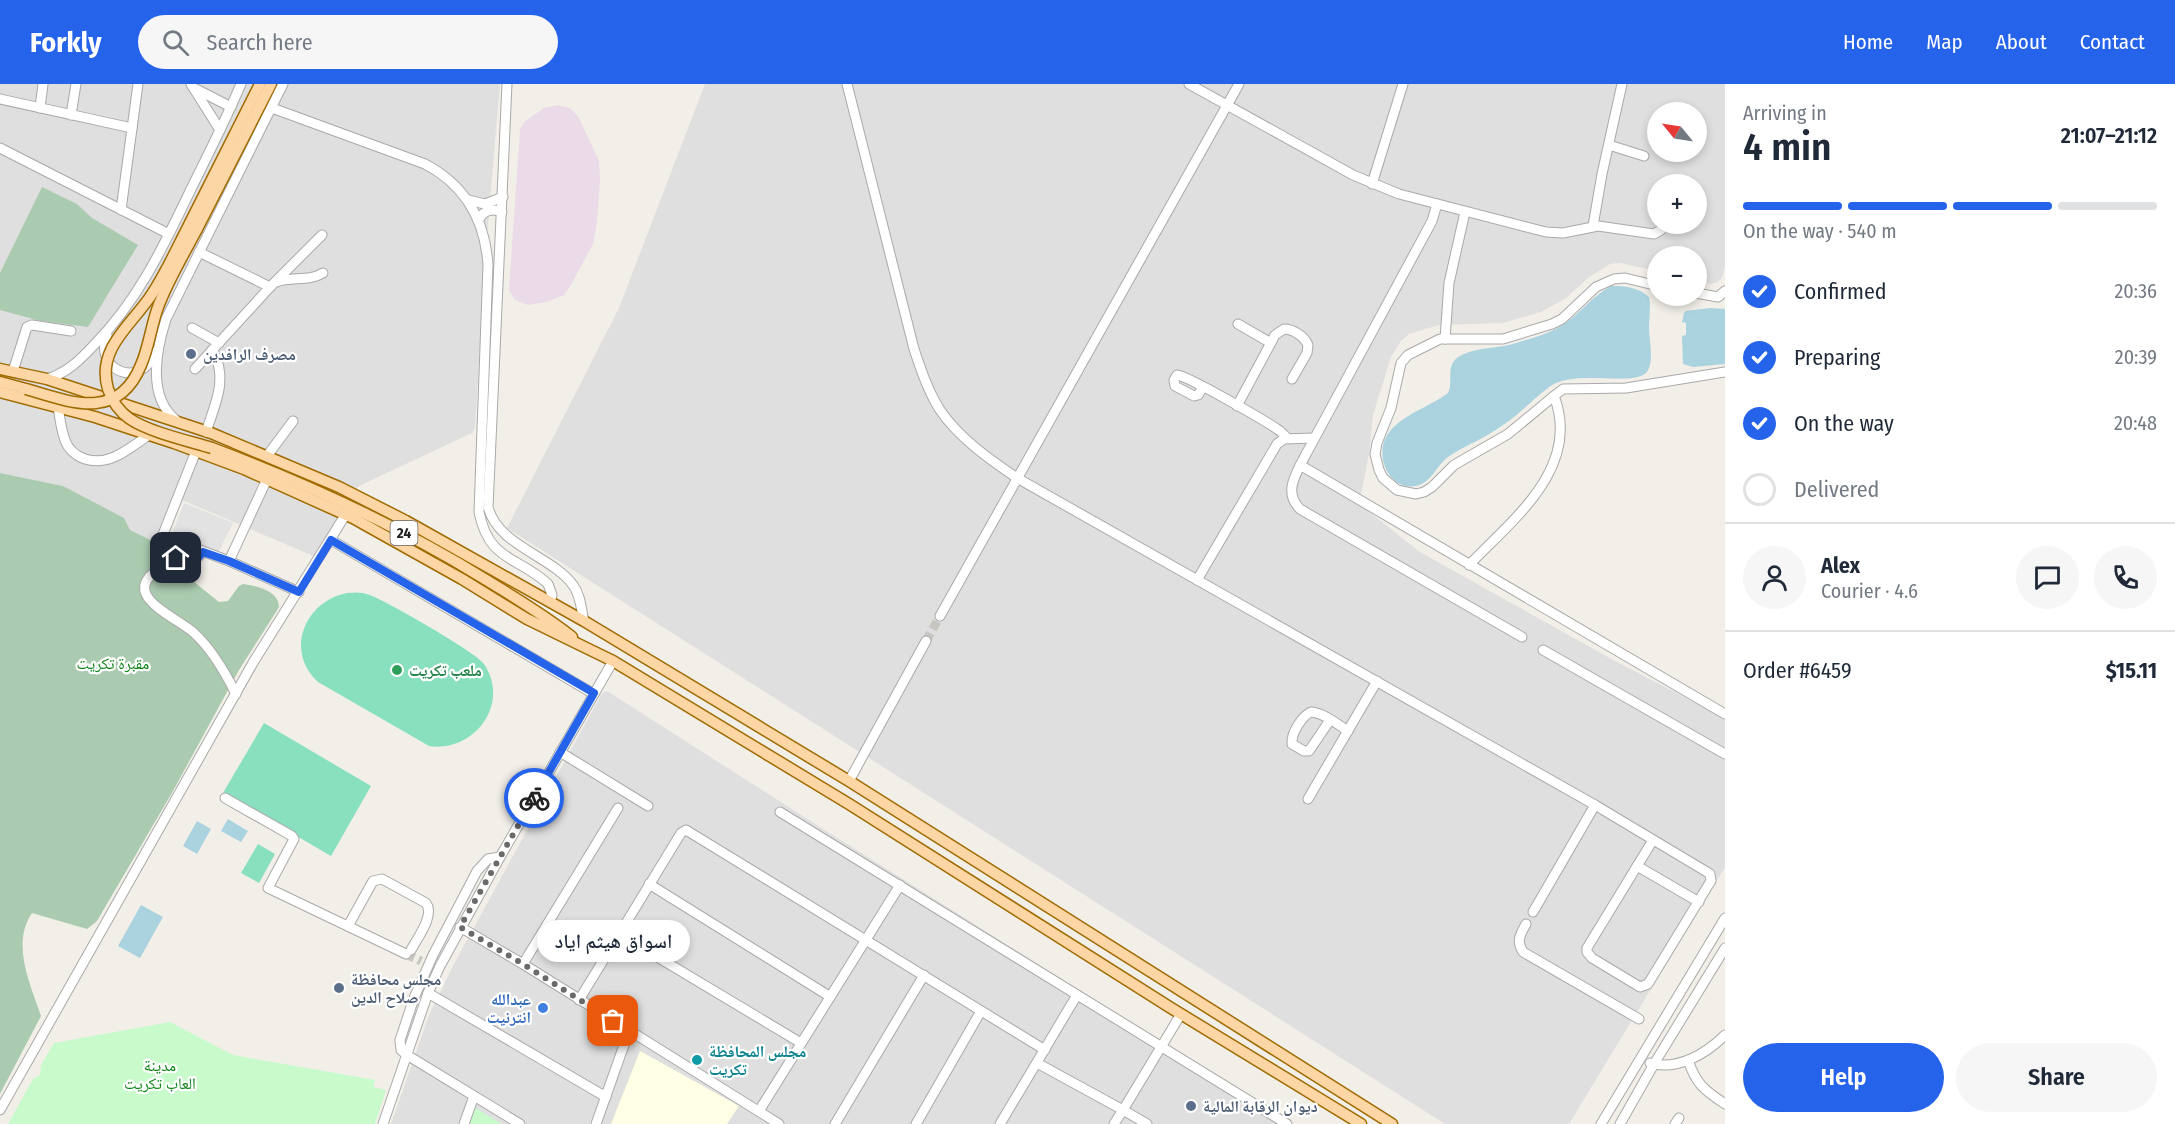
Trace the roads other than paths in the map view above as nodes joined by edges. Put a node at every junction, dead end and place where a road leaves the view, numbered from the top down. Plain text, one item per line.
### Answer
1 (43, 84) edge
2 (76, 84) edge
3 (138, 84) edge
4 (241, 84) edge
5 (260, 84) edge
6 (272, 84) edge
7 (283, 84) edge
8 (507, 84) edge
9 (846, 84) edge
10 (1189, 84) edge
11 (1239, 84) edge
12 (1403, 84) edge
13 (1622, 84) edge
14 (192, 86) edge
15 (0, 99) edge
16 (1227, 105) junction
17 (231, 107) junction
18 (40, 108) junction
19 (272, 108) junction
20 (71, 115) junction
21 (132, 128) junction
22 (220, 130) junction
23 (1609, 145) junction
24 (0, 148) edge
25 (1644, 156) dead end
26 (1372, 184) junction
27 (503, 197) junction
28 (468, 200) junction
29 (1437, 204) junction
30 (121, 210) junction
31 (502, 212) junction
32 (1465, 212) junction
33 (479, 219) junction
34 (1593, 226) junction
35 (193, 227) junction
36 (1647, 233) edge
37 (169, 234) junction
38 (322, 235) dead end
39 (199, 252) junction
40 (323, 273) dead end
41 (1647, 283) edge
42 (273, 285) junction
43 (1725, 291) edge
44 (1707, 295) edge
45 (115, 323) junction
46 (1238, 324) dead end
47 (192, 328) dead end
48 (71, 331) dead end
49 (162, 332) junction
50 (1445, 339) junction
51 (1271, 343) junction
52 (216, 347) junction
53 (0, 369) edge
54 (195, 369) dead end
55 (14, 371) junction
56 (1725, 372) edge
57 (47, 379) junction
58 (1292, 379) dead end
59 (0, 382) edge
60 (1203, 387) dead end
61 (0, 392) edge
62 (1554, 396) junction
63 (1237, 406) junction
64 (58, 407) junction
65 (178, 421) junction
66 (293, 421) dead end
67 (206, 432) junction
68 (149, 435) junction
69 (1314, 438) junction
70 (1290, 439) junction
71 (196, 451) junction
72 (267, 456) junction
73 (1302, 461) junction
74 (1017, 478) junction
75 (267, 480) junction
76 (346, 514) junction
77 (162, 537) dead end
78 (331, 540) junction
79 (203, 552) junction
80 (229, 561) junction
81 (180, 562) junction
82 (1468, 565) junction
83 (1197, 580) junction
84 (299, 592) junction
85 (550, 602) junction
86 (940, 616) tunnel mouth
87 (584, 621) junction
88 (1522, 637) dead end
89 (926, 641) tunnel mouth
90 (581, 645) junction
91 (1543, 650) dead end
92 (613, 661) junction
93 (1377, 681) junction
94 (594, 693) junction
95 (236, 694) junction
96 (1725, 714) edge
97 (1330, 720) junction
98 (1348, 731) junction
99 (560, 752) junction
100 (1725, 754) edge
101 (854, 784) junction
102 (225, 798) dead end
103 (1308, 799) dead end
104 (849, 804) junction
105 (1595, 805) junction
106 (648, 806) dead end
107 (618, 808) dead end
108 (780, 812) dead end
109 (1653, 840) junction
110 (500, 857) junction
111 (1637, 866) junction
112 (649, 884) junction
113 (900, 885) junction
114 (1699, 902) junction
115 (1533, 912) dead end
116 (1725, 918) edge
117 (1526, 924) dead end
118 (348, 926) junction
119 (460, 927) junction
120 (619, 933) junction
121 (866, 939) junction
122 (1725, 948) edge
123 (523, 964) junction
124 (924, 975) junction
125 (1689, 976) junction
126 (1703, 984) junction
127 (428, 993) junction
128 (1077, 994) junction
129 (829, 996) junction
130 (579, 1000) junction
131 (981, 1011) junction
132 (1181, 1014) junction
133 (1639, 1019) dead end
134 (629, 1031) junction
135 (1723, 1040) edge
136 (801, 1043) junction
137 (1161, 1047) junction
138 (1045, 1050) junction
139 (407, 1055) junction
140 (1640, 1058) junction
141 (1688, 1060) junction
142 (1037, 1063) junction
143 (1654, 1064) junction
144 (474, 1096) junction
145 (606, 1097) junction
146 (1725, 1104) edge
147 (0, 1110) edge
148 (1123, 1110) junction
149 (759, 1111) junction
150 (383, 1124) edge
151 (464, 1124) edge
152 (520, 1124) edge
153 (596, 1124) edge
154 (779, 1124) edge
155 (835, 1124) edge
156 (916, 1124) edge
157 (1000, 1124) edge
158 (1114, 1124) edge
159 (1147, 1124) edge
160 (1287, 1124) edge
161 (1360, 1124) edge
162 (1392, 1124) edge
163 (1600, 1124) edge
164 (1620, 1124) edge

1 - 18 street
2 - 20 street
3 - 21 street
4 - 17 street
5 - 35 main road, 24
6 - 35 main road, 24
7 - 19 street
8 - 27 street
9 - 74 street
10 - 16 street
11 - 16 street
12 - 26 street
13 - 23 street
14 - 17 street
14 - 22 street
15 - 18 street
16 - 26 street
16 - 74 street
17 - 22 street
18 - 20 street
19 - 28 street
19 - 39 street
20 - 21 street
21 - 30 street
22 - 37 street
23 - 25 street
23 - 34 street
24 - 30 street
26 - 29 street
27 - 28 street
27 - 31 street
28 - 33 street
29 - 32 street
29 - 69 street
30 - 37 street
31 - 33 street
31 - 87 street
32 - 34 street
32 - 50 street
33 - 85 street
34 - 36 street
35 - 59 main road, 24, bridge
35 - 90 main road, 24, bridge
37 - 45 street
38 - 42 street
39 - 42 street
39 - 49 street
40 - 42 street
41 - 50 street
42 - 52 street
43 - 44 street
45 - 49 street
45 - 57 street
46 - 51 street
47 - 52 street
48 - 55 street
49 - 65 street
50 - 62 street
51 - 58 street
51 - 63 street
52 - 54 street
52 - 67 street
53 - 55 main road
55 - 57 main road
56 - 62 street
57 - 65 main road
60 - 63 street
61 - 64 main road
62 - 82 street
63 - 70 street
64 - 68 main road
64 - 68 street
65 - 67 main road
66 - 72 street
67 - 72 main road
68 - 71 main road
69 - 70 street
69 - 73 street
70 - 73 street
70 - 83 street
71 - 75 main road
71 - 77 street
72 - 85 main road
73 - 82 street
73 - 88 street
74 - 83 street
74 - 86 street
75 - 76 main road
75 - 80 street
76 - 78 street
76 - 90 main road
78 - 84 street
78 - 94 street
79 - 80 street
79 - 81 street
79 - 81 street
80 - 84 street
81 - 95 street
82 - 96 street
83 - 93 street
84 - 95 street
85 - 87 main road
87 - 101 main road
89 - 101 street
90 - 92 main road
91 - 100 street
92 - 94 street
92 - 104 main road
93 - 98 street
93 - 105 street
94 - 99 street
95 - 147 street
97 - 97 street
97 - 98 street
98 - 103 street
99 - 106 street
99 - 110 street
101 - 104 main road
101 - 162 main road
102 - 118 street
104 - 132 main road
105 - 109 street
105 - 115 street
107 - 123 street
108 - 113 street
109 - 111 street
109 - 114 street
110 - 119 street
110 - 139 street
111 - 114 street
111 - 114 street
112 - 120 street
112 - 121 street
112 - 129 street
113 - 121 street
113 - 128 street
116 - 125 street
117 - 133 street
118 - 118 street
119 - 123 street
119 - 127 street
120 - 130 street
120 - 136 street
121 - 124 street
121 - 129 street
122 - 126 street
123 - 130 street
124 - 131 street
124 - 155 street
125 - 126 street
125 - 140 street
126 - 143 street
127 - 139 street
127 - 145 street
128 - 137 street
128 - 138 street
129 - 136 street
130 - 134 street
131 - 138 street
131 - 156 street
132 - 137 street
132 - 161 main road
134 - 145 street
134 - 149 street
135 - 141 street
136 - 149 street
137 - 148 street
137 - 160 street
138 - 142 street
139 - 144 street
139 - 150 street
140 - 143 street
140 - 163 street
141 - 143 street
141 - 146 street
142 - 148 street
142 - 157 street
143 - 164 street
144 - 151 street
144 - 152 street
145 - 153 street
148 - 158 street
148 - 159 street
149 - 154 street

